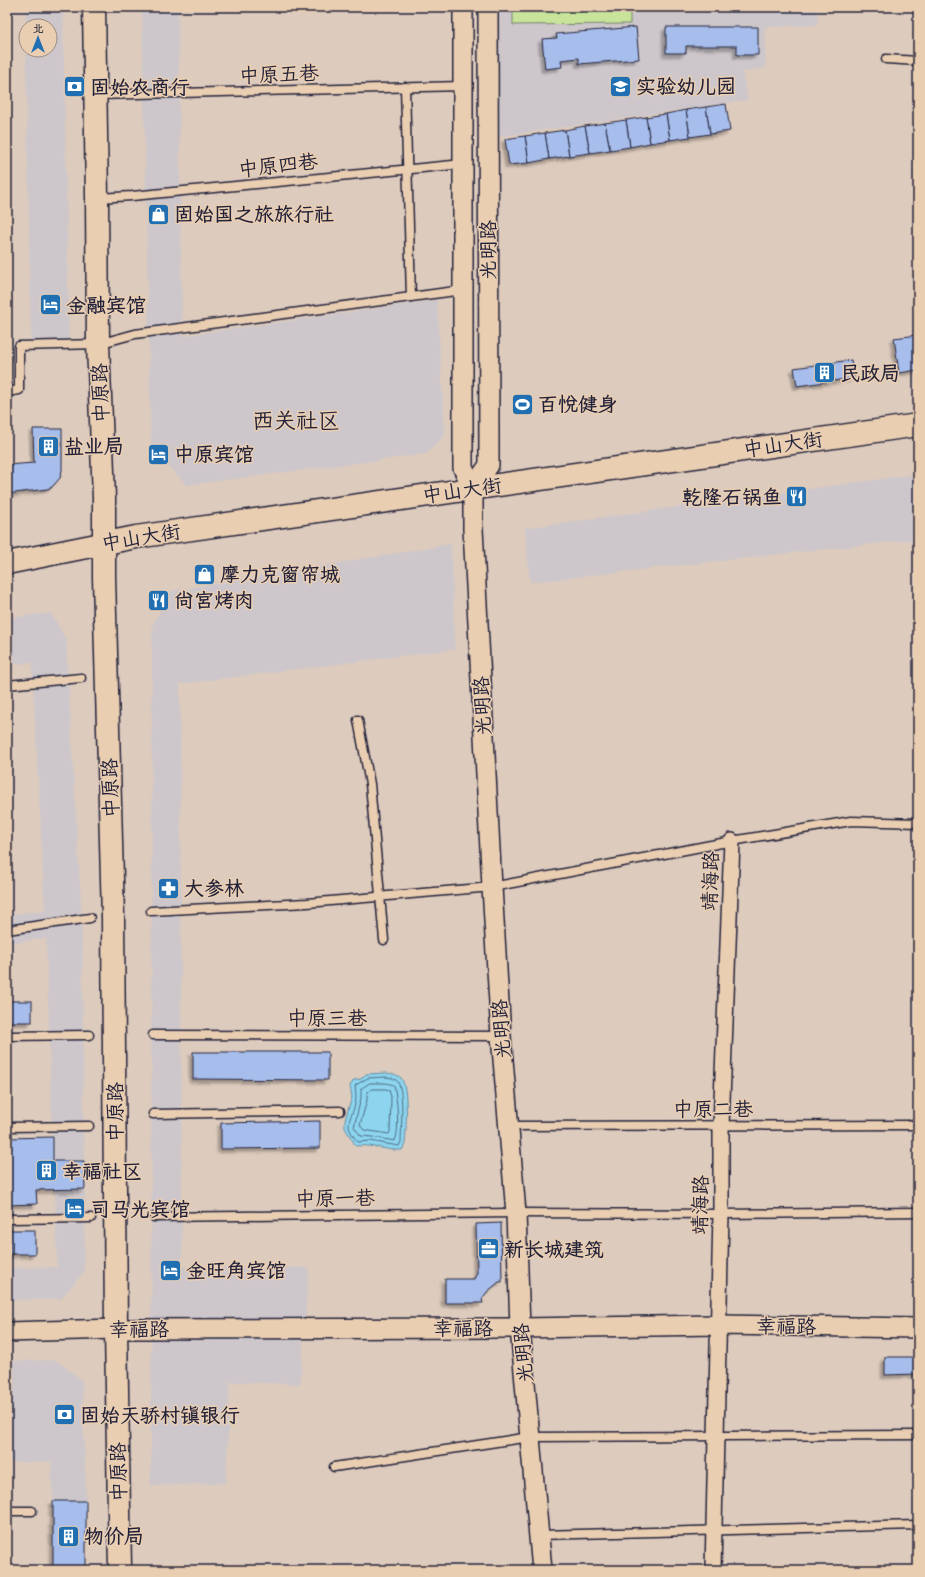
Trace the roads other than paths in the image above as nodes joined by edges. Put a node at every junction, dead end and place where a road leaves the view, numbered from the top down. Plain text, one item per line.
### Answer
1 (94, 7) edge
2 (462, 7) edge
3 (488, 7) edge
4 (886, 60) dead end
5 (918, 61) edge
6 (463, 86) junction
7 (406, 87) junction
8 (96, 95) junction
9 (463, 164) junction
10 (408, 169) junction
11 (97, 198) junction
12 (464, 290) junction
13 (412, 297) junction
14 (98, 344) junction
15 (7, 392) edge
16 (918, 425) edge
17 (473, 488) junction
18 (104, 543) junction
19 (7, 563) edge
20 (81, 678) dead end
21 (7, 685) edge
22 (358, 720) dead end
23 (918, 823) edge
24 (732, 841) junction
25 (492, 887) junction
26 (381, 897) junction
27 (152, 911) dead end
28 (90, 918) dead end
29 (7, 930) edge
30 (384, 940) dead end
31 (89, 1035) dead end
32 (153, 1035) dead end
33 (7, 1036) edge
34 (501, 1036) junction
35 (340, 1111) dead end
36 (153, 1114) dead end
37 (918, 1125) edge
38 (90, 1126) dead end
39 (508, 1126) junction
40 (721, 1126) junction
41 (7, 1128) edge
42 (918, 1212) edge
43 (516, 1213) junction
44 (721, 1214) junction
45 (154, 1217) dead end
46 (91, 1218) dead end
47 (7, 1219) edge
48 (718, 1325) junction
49 (520, 1328) junction
50 (918, 1328) edge
51 (116, 1329) junction
52 (7, 1332) edge
53 (918, 1434) edge
54 (716, 1436) junction
55 (530, 1437) junction
56 (334, 1467) dead end
57 (7, 1511) edge
58 (32, 1511) dead end
59 (918, 1526) edge
60 (714, 1531) junction
61 (539, 1536) junction
62 (120, 1570) edge
63 (542, 1570) edge
64 (713, 1570) edge

1 - 8 main road, 中原路
2 - 6 street, 光明路
3 - 17 street, 光明路
4 - 5 lane
6 - 7 lane, 中原五巷
6 - 9 street, 光明路
7 - 8 lane, 中原五巷
7 - 10 lane
8 - 11 main road, 中原路
9 - 10 lane, 中原四巷
9 - 12 street, 光明路
10 - 11 lane, 中原四巷
10 - 13 lane
11 - 14 main road, 中原路
12 - 13 lane
12 - 17 street, 光明路
13 - 14 lane
14 - 15 lane
14 - 18 main road, 中原路
16 - 17 main road, 中山大街
17 - 18 main road, 中山大街
17 - 25 street, 光明路
18 - 19 main road, 中山大街
18 - 51 main road, 中原路
20 - 21 lane
22 - 26 lane
23 - 24 lane
24 - 25 lane
24 - 40 street, 靖海路
25 - 26 lane
25 - 34 street, 光明路
26 - 27 lane
26 - 30 lane
28 - 29 lane
31 - 33 lane
32 - 34 lane, 中原三巷
34 - 39 street, 光明路
35 - 36 lane
37 - 40 lane, 中原二巷
38 - 41 lane
39 - 40 lane, 中原二巷
39 - 43 street, 光明路
40 - 44 street, 靖海路
42 - 44 lane, 中原一巷
43 - 44 lane, 中原一巷
43 - 45 lane, 中原一巷
43 - 49 street, 光明路
44 - 48 street, 靖海路
46 - 47 lane
48 - 49 street, 幸福路
48 - 50 street, 幸福路
48 - 54 street, 靖海路
49 - 51 street, 幸福路
49 - 55 street, 光明路
51 - 52 street, 幸福路
51 - 62 main road, 中原路
53 - 54 lane
54 - 55 lane
54 - 60 street, 靖海路
55 - 56 lane
55 - 61 street, 光明路
57 - 58 lane
59 - 60 lane
60 - 61 lane
60 - 64 street, 靖海路
61 - 63 street, 光明路

